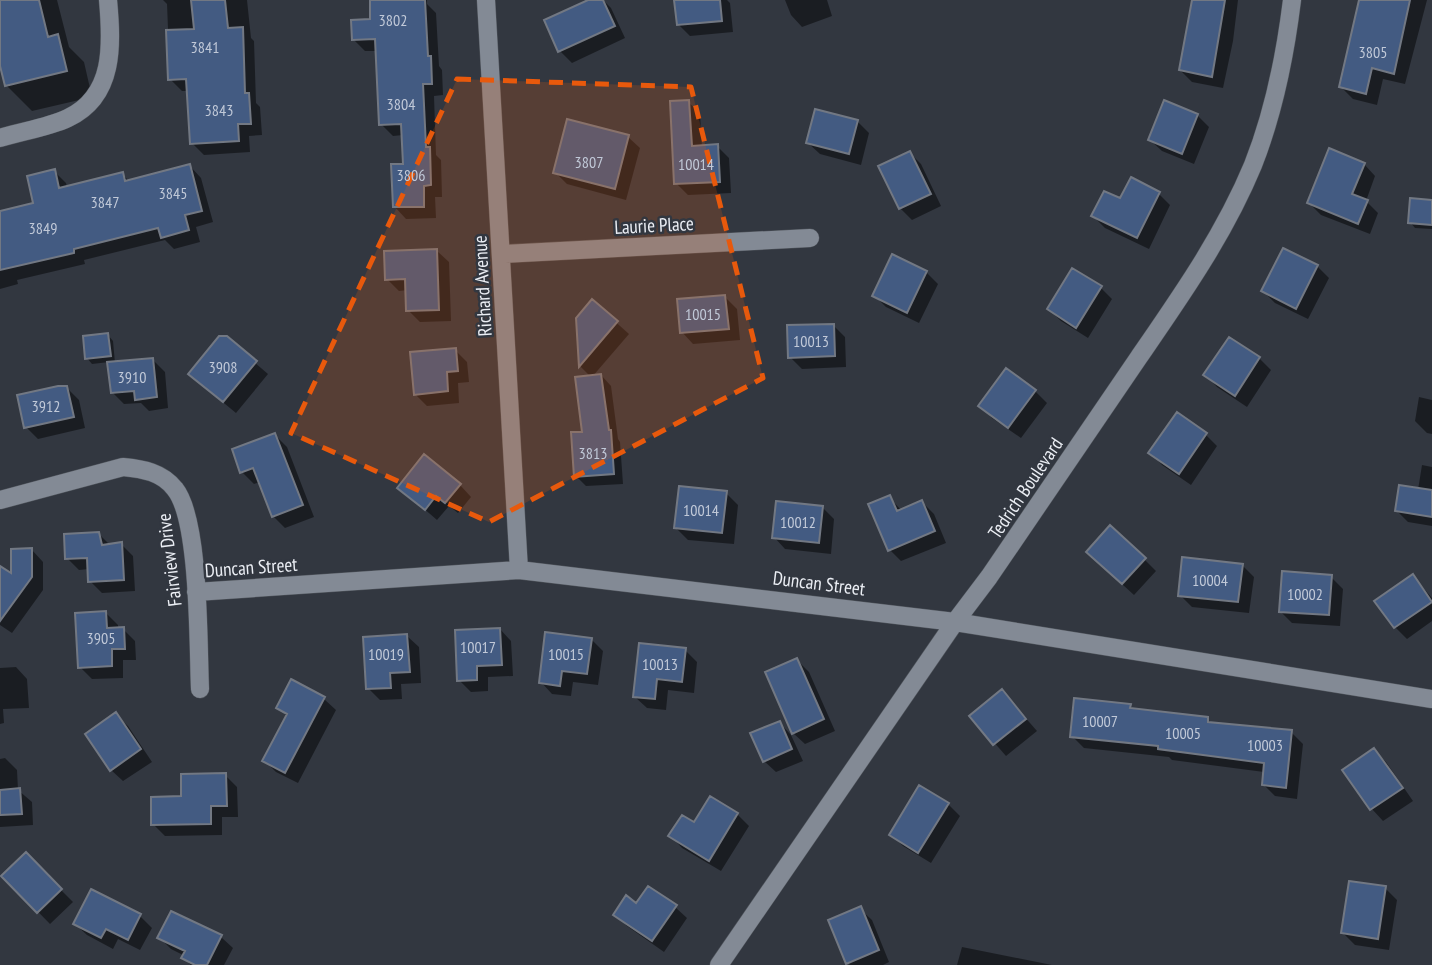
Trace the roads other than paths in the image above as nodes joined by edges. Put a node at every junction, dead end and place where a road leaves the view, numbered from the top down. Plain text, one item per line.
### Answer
1 (108, 0) edge
2 (486, 0) edge
3 (1292, 0) edge
4 (0, 138) edge
5 (810, 238) dead end
6 (501, 254) junction
7 (0, 500) edge
8 (519, 570) junction
9 (196, 592) junction
10 (955, 622) junction
11 (200, 689) dead end
12 (1432, 699) edge
13 (719, 965) edge

1 - 4 street
2 - 6 street, Richard Avenue
3 - 10 street, Tedrich Boulevard
5 - 6 street, Laurie Place
6 - 8 street, Richard Avenue
7 - 9 street, Fairview Drive
8 - 9 street, Duncan Street
8 - 10 street, Duncan Street
9 - 11 street, Fairview Drive
10 - 12 street, Duncan Street
10 - 13 street, Tedrich Boulevard

